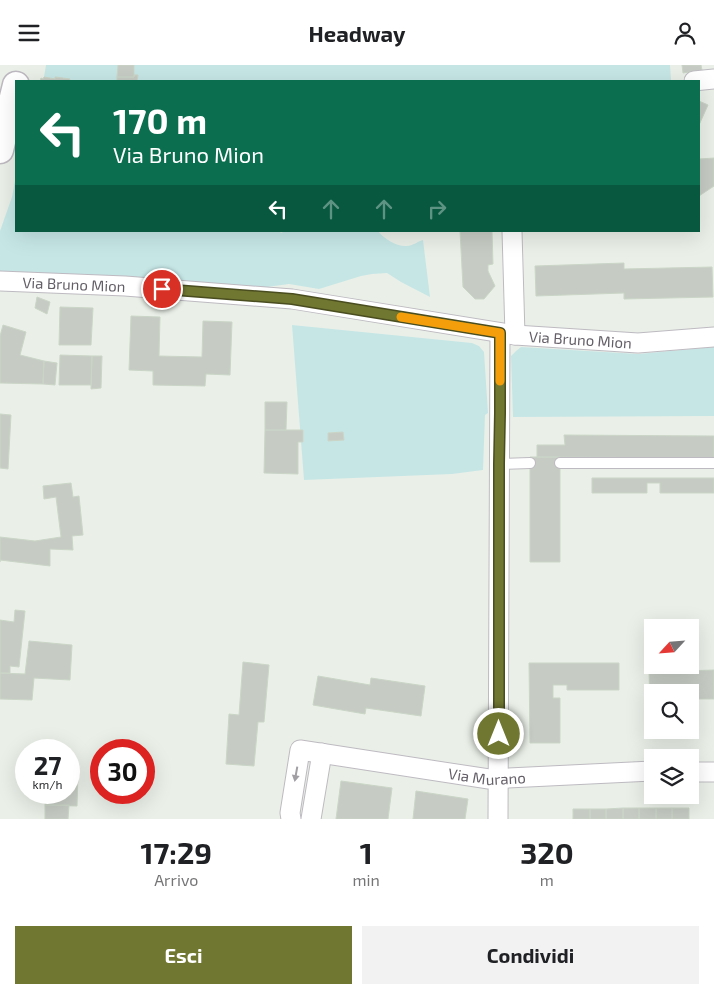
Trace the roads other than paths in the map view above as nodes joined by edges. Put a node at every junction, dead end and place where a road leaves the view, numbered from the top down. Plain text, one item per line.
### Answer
1 (21, 65) edge
2 (714, 79) edge
3 (18, 80) edge
4 (700, 80) edge
5 (15, 89) edge
6 (3, 124) edge
7 (0, 150) edge
8 (512, 232) edge
9 (0, 281) edge
10 (508, 334) junction
11 (714, 337) edge
12 (530, 463) dead end
13 (560, 463) dead end
14 (714, 463) edge
15 (499, 464) junction
16 (322, 753) junction
17 (644, 771) edge
18 (699, 772) edge
19 (714, 772) edge
20 (499, 778) junction
21 (291, 819) edge
22 (311, 819) edge
23 (498, 819) edge

1 - 3 street
2 - 4 street
5 - 6 street
6 - 7 street
8 - 10 street
9 - 10 street, Via Bruno Mion
10 - 11 street, Via Bruno Mion
10 - 15 street
12 - 15 lane
13 - 14 lane
15 - 20 street
16 - 20 street, Via Murano
16 -> 21 street, Via Murano
16 - 22 street
17 - 20 street, Via Murano
18 - 19 street
20 - 23 street

